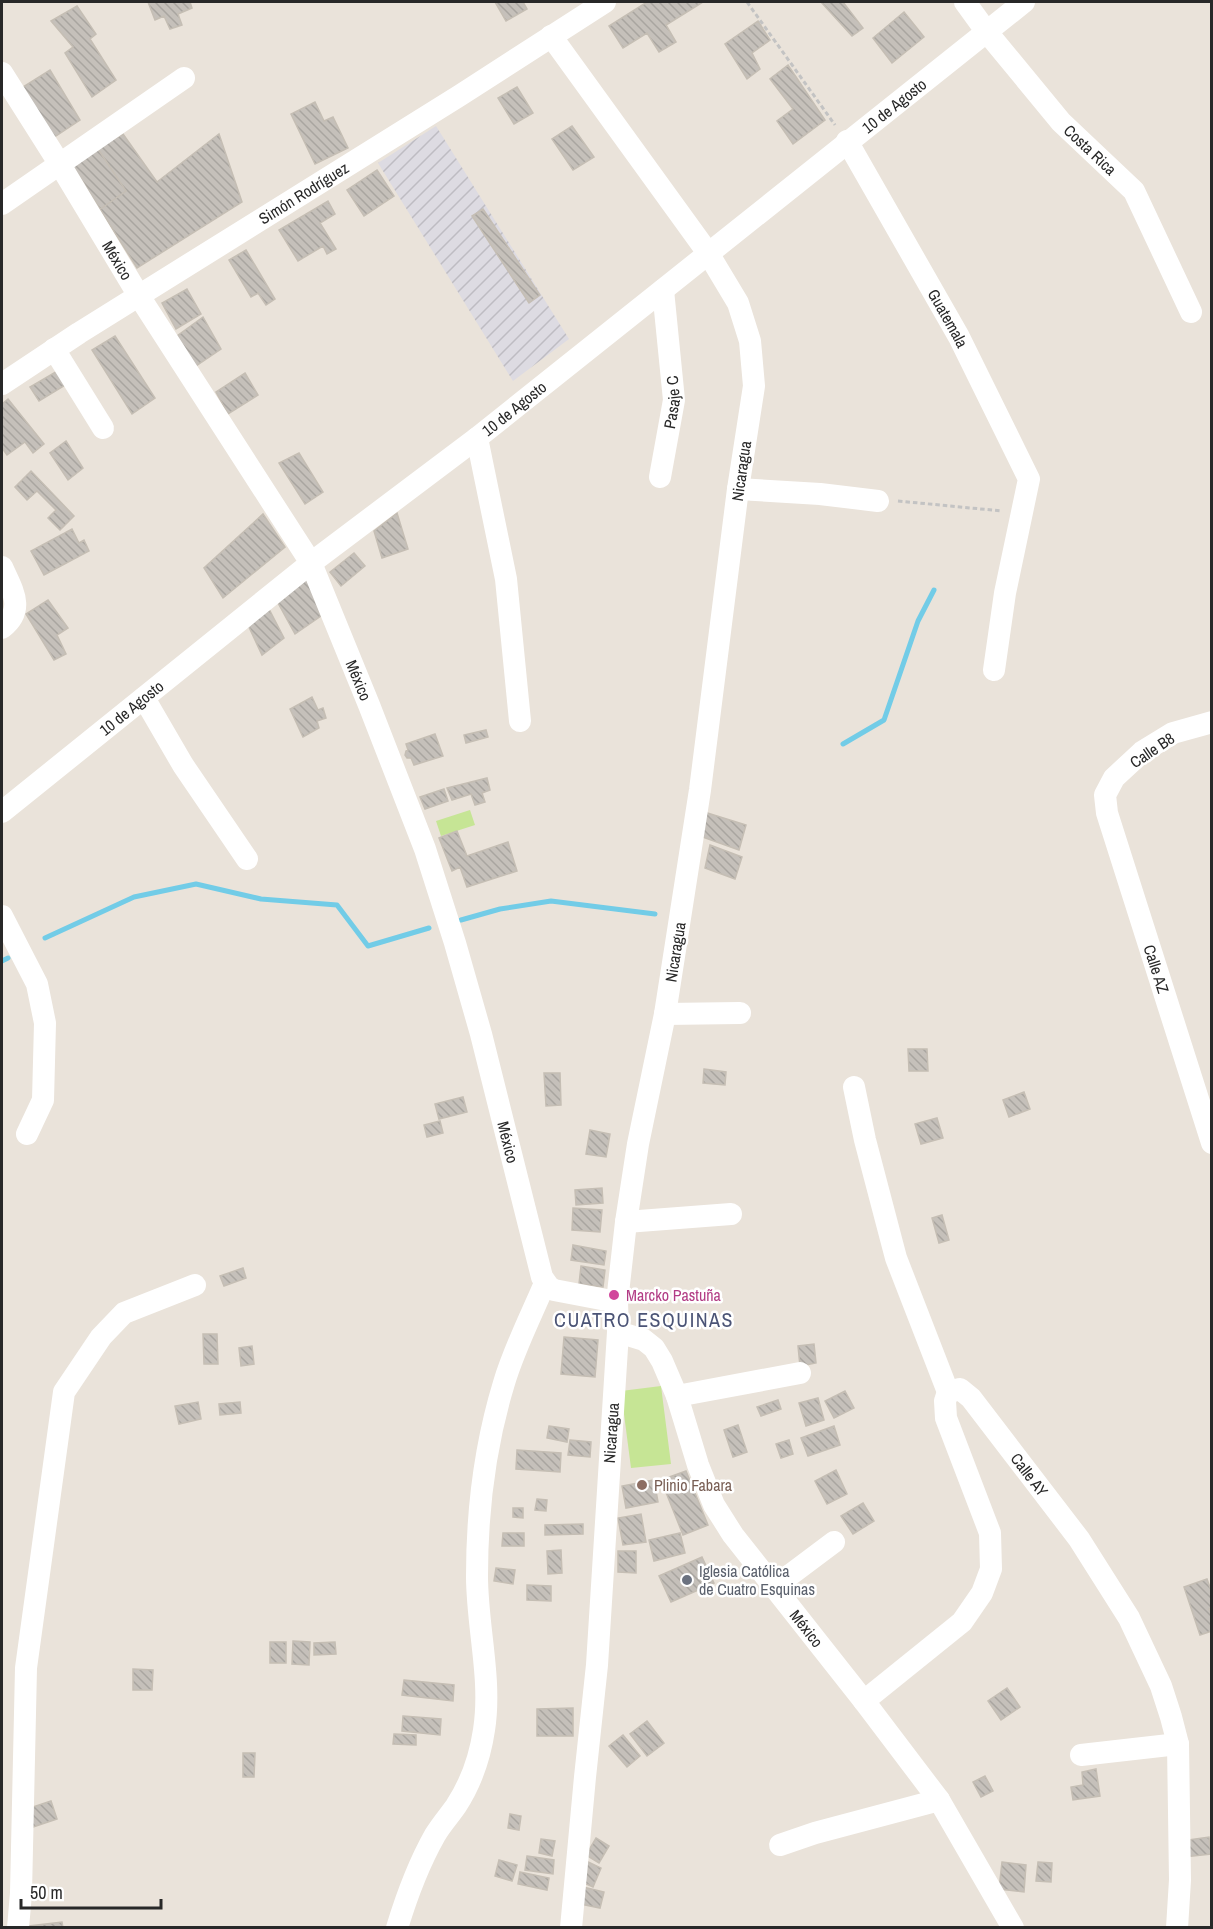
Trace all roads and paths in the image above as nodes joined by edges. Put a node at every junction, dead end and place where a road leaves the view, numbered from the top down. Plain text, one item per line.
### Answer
1 (605, 2) edge
2 (747, 2) edge
3 (965, 2) edge
4 (1024, 2) edge
5 (986, 31) junction
6 (551, 36) junction
7 (2, 73) edge
8 (184, 78) dead end
9 (847, 141) junction
10 (59, 163) junction
11 (2, 204) edge
12 (708, 253) junction
13 (663, 290) junction
14 (139, 296) junction
15 (1191, 312) dead end
16 (54, 349) junction
17 (2, 384) edge
18 (102, 428) dead end
19 (477, 438) junction
20 (660, 477) dead end
21 (738, 489) junction
22 (878, 501) dead end
23 (904, 501) dead end
24 (1023, 513) junction
25 (311, 563) junction
26 (2, 567) edge
27 (2, 628) edge
28 (994, 670) dead end
29 (144, 698) junction
30 (520, 721) dead end
31 (1212, 722) edge
32 (1105, 795) joint
33 (2, 812) edge
34 (247, 859) dead end
35 (2, 916) edge
36 (740, 1013) dead end
37 (665, 1014) junction
38 (854, 1087) dead end
39 (27, 1134) dead end
40 (1212, 1143) edge
41 (731, 1214) dead end
42 (626, 1222) junction
43 (545, 1283) junction
44 (195, 1286) dead end
45 (617, 1302) junction
46 (618, 1332) junction
47 (800, 1373) dead end
48 (948, 1392) junction
49 (677, 1396) junction
50 (834, 1542) dead end
51 (774, 1587) junction
52 (864, 1701) junction
53 (1178, 1744) junction
54 (1081, 1755) dead end
55 (939, 1800) junction
56 (780, 1845) dead end
57 (18, 1928) edge
58 (397, 1928) edge
59 (571, 1928) edge
60 (1013, 1928) edge
61 (1178, 1928) edge

1 - 6 street, Simón Rodríguez
2 - 9 path
3 - 5 street, Costa Rica
4 - 5 street, 10 de Agosto
5 - 9 street, 10 de Agosto
5 - 15 street, Costa Rica
6 - 12 street, Nicaragua
6 - 14 street, Simón Rodríguez
7 - 10 street, México
8 - 10 street
9 - 12 street, 10 de Agosto
9 - 24 street, Guatemala
10 - 11 street
10 - 14 street, México
12 - 13 street, 10 de Agosto
12 - 21 street, Nicaragua
13 - 19 street, 10 de Agosto
13 - 20 street, Pasaje C
14 - 16 street, Simón Rodríguez
14 - 25 street, México
16 - 17 street, Simón Rodríguez
16 - 18 street
19 - 25 street, 10 de Agosto
19 - 30 street
21 - 22 street
21 - 37 street, Nicaragua
23 - 24 path
24 - 28 street, Guatemala
25 - 29 street, 10 de Agosto
25 - 43 street, México
26 - 27 street
29 - 33 street, 10 de Agosto
29 - 34 street
31 - 32 street, Calle B8
32 - 40 street, Calle AZ
35 - 39 street
36 - 37 street
37 - 42 street, Nicaragua
38 - 48 street
41 - 42 street
42 - 45 street, Nicaragua
43 - 45 street
43 - 58 street
44 - 57 street
45 - 46 street, Nicaragua
46 - 49 street, México
46 - 59 street, Nicaragua
47 - 49 street
48 - 52 street
48 - 53 street, Calle AY
49 - 51 street, México
50 - 51 street
51 - 52 street, México
52 - 55 street, México
53 - 54 street
53 - 61 street, Calle AY
55 - 56 street
55 - 60 street, México

